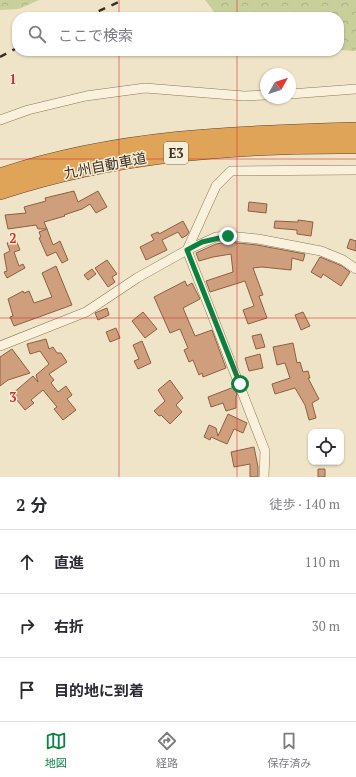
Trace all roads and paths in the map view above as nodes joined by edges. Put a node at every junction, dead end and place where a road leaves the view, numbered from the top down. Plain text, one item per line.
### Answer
1 (356, 89) edge
2 (296, 94) edge
3 (260, 95) edge
4 (0, 120) edge
5 (356, 131) edge
6 (356, 145) edge
7 (356, 170) edge
8 (0, 177) edge
9 (0, 190) edge
10 (187, 250) junction
11 (356, 269) edge
12 (0, 346) edge
13 (264, 477) edge

1 - 2 street
3 - 4 street
5 - 8 highway, 九州自動車道 / E3
6 - 9 highway, 九州自動車道 / E3
7 - 10 street
10 - 11 street
10 - 12 street
10 - 13 street

